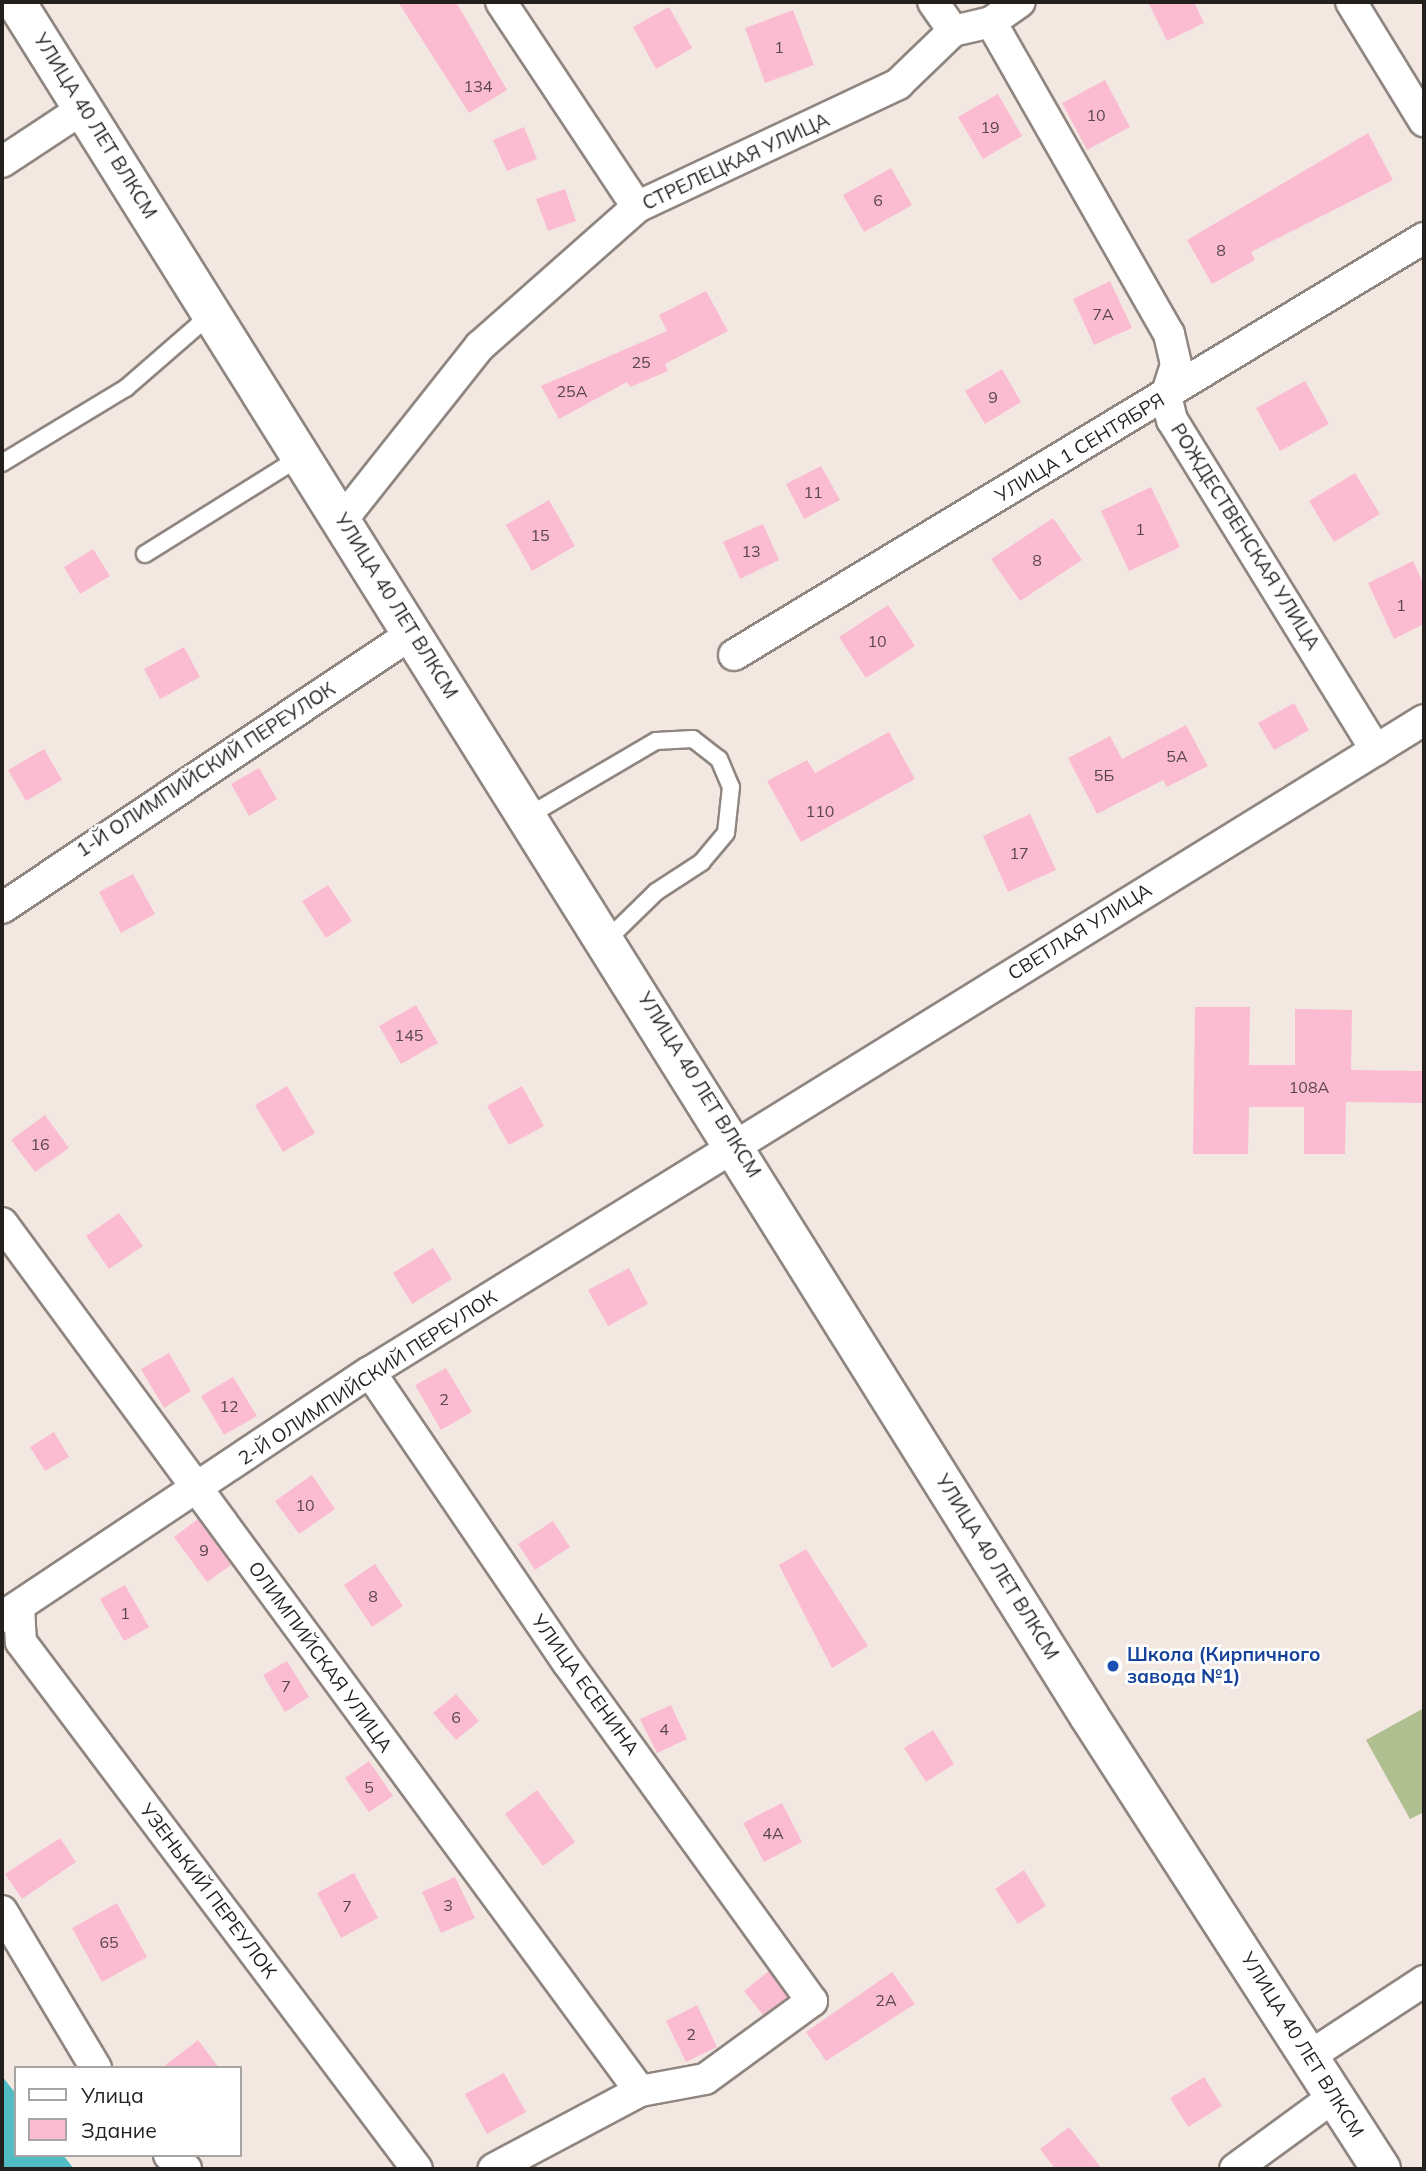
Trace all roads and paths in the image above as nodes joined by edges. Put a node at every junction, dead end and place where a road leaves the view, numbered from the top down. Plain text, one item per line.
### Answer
1 (16, 2) edge
2 (501, 2) edge
3 (933, 2) edge
4 (1020, 2) edge
5 (1351, 2) edge
6 (991, 22) junction
7 (953, 31) junction
8 (84, 108) junction
9 (1424, 121) edge
10 (2, 162) edge
11 (636, 207) junction
12 (1424, 238) edge
13 (212, 313) junction
14 (1166, 397) junction
15 (302, 456) junction
16 (2, 463) edge
17 (342, 520) junction
18 (145, 554) dead end
19 (412, 634) junction
20 (734, 655) dead end
21 (1424, 720) edge
22 (1376, 750) junction
23 (528, 816) junction
24 (2, 908) edge
25 (607, 940) junction
26 (736, 1144) junction
27 (2, 1223) edge
28 (370, 1372) junction
29 (198, 1492) junction
30 (10, 1611) edge
31 (2, 1911) edge
32 (1424, 1981) edge
33 (1311, 2055) junction
34 (95, 2066) edge
35 (640, 2091) junction
36 (1335, 2096) junction
37 (171, 2157) edge
38 (186, 2169) edge
39 (417, 2169) edge
40 (492, 2169) edge
41 (1235, 2169) edge
42 (1381, 2169) edge

1 - 8 street, УЛИЦА 40 ЛЕТ ВЛКСМ
2 - 11 street
3 - 7 street
4 - 6 street
5 - 9 street
6 - 7 street
6 - 14 street
7 - 11 street, СТРЕЛЕЦКАЯ УЛИЦА
8 - 10 street
8 - 13 street, УЛИЦА 40 ЛЕТ ВЛКСМ
11 - 17 street, СТРЕЛЕЦКАЯ УЛИЦА
12 - 14 street, УЛИЦА 1 СЕНТЯБРЯ
13 - 15 street, УЛИЦА 40 ЛЕТ ВЛКСМ
13 - 16 lane
14 - 20 street, УЛИЦА 1 СЕНТЯБРЯ
14 - 22 street, РОЖДЕСТВЕНСКАЯ УЛИЦА
15 - 17 street, УЛИЦА 40 ЛЕТ ВЛКСМ
15 - 18 lane
17 - 19 street, УЛИЦА 40 ЛЕТ ВЛКСМ
19 - 23 street, УЛИЦА 40 ЛЕТ ВЛКСМ
19 - 24 street, 1-Й ОЛИМПИЙСКИЙ ПЕРЕУЛОК
21 - 22 street, СВЕТЛАЯ УЛИЦА
22 - 26 street, СВЕТЛАЯ УЛИЦА
23 - 25 street, УЛИЦА 40 ЛЕТ ВЛКСМ
23 - 25 lane
25 - 26 street, УЛИЦА 40 ЛЕТ ВЛКСМ
26 - 28 street, 2-Й ОЛИМПИЙСКИЙ ПЕРЕУЛОК
26 - 33 street, УЛИЦА 40 ЛЕТ ВЛКСМ
27 - 29 street, ОЛИМПИЙСКАЯ УЛИЦА
28 - 29 street, 2-Й ОЛИМПИЙСКИЙ ПЕРЕУЛОК
28 - 35 street, УЛИЦА ЕСЕНИНА
29 - 30 street, 2-Й ОЛИМПИЙСКИЙ ПЕРЕУЛОК
29 - 35 street, ОЛИМПИЙСКАЯ УЛИЦА
30 - 39 street, УЗЕНЬКИЙ ПЕРЕУЛОК
31 - 34 street
32 - 33 street
33 - 36 street, УЛИЦА 40 ЛЕТ ВЛКСМ
35 - 40 street
36 - 41 street
36 - 42 street, УЛИЦА 40 ЛЕТ ВЛКСМ
37 - 38 street

